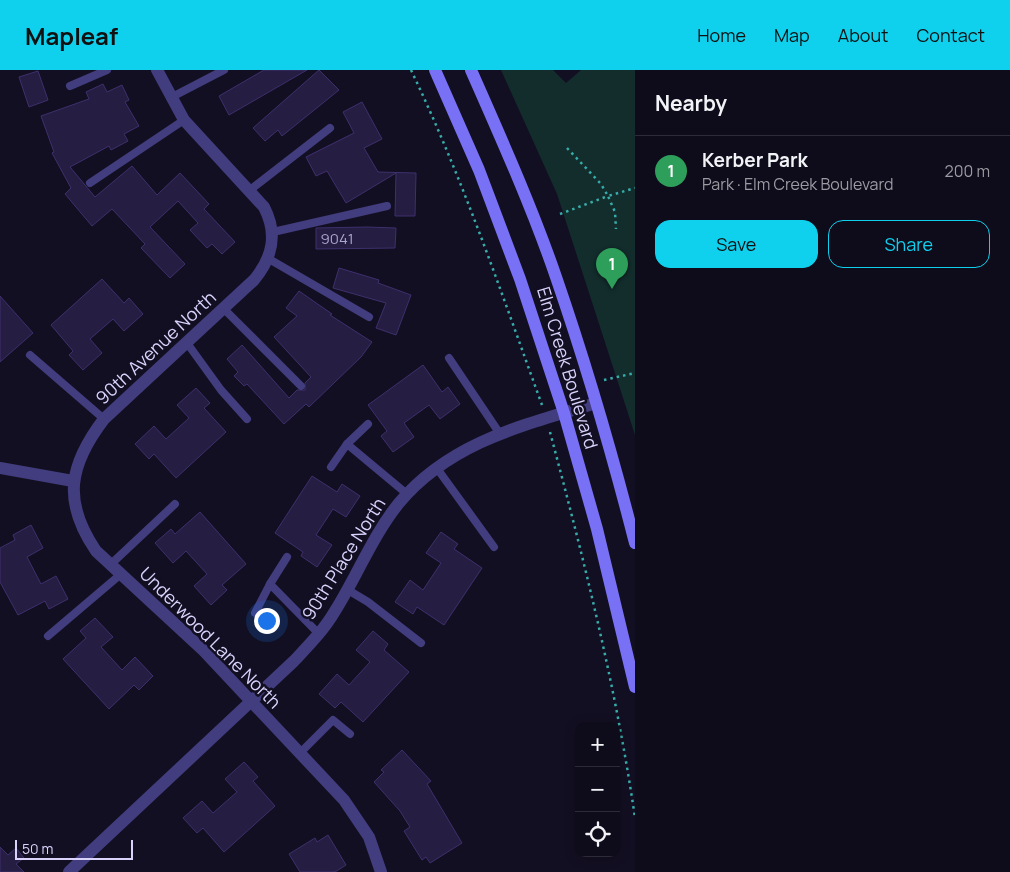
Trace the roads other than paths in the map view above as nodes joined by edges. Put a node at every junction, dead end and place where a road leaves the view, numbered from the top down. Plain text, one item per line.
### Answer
1 (107, 70) edge
2 (158, 70) edge
3 (224, 70) edge
4 (434, 70) edge
5 (471, 70) edge
6 (70, 86) dead end
7 (170, 98) junction
8 (184, 120) junction
9 (330, 128) dead end
10 (90, 183) dead end
11 (250, 190) junction
12 (387, 206) dead end
13 (273, 232) junction
14 (271, 252) junction
15 (224, 309) junction
16 (369, 317) dead end
17 (187, 343) junction
18 (30, 355) dead end
19 (449, 358) dead end
20 (301, 386) dead end
21 (596, 403) junction
22 (564, 413) junction
23 (247, 419) dead end
24 (104, 420) junction
25 (368, 424) dead end
26 (500, 434) junction
27 (347, 444) junction
28 (436, 467) junction
29 (0, 468) edge
30 (331, 468) dead end
31 (72, 481) junction
32 (407, 494) junction
33 (175, 504) dead end
34 (635, 543) edge
35 (494, 547) dead end
36 (287, 557) dead end
37 (110, 565) junction
38 (121, 574) junction
39 (270, 584) junction
40 (348, 590) junction
41 (255, 613) dead end
42 (319, 634) junction
43 (48, 636) dead end
44 (421, 643) dead end
45 (635, 687) edge
46 (251, 701) junction
47 (350, 734) dead end
48 (300, 754) junction
49 (69, 872) edge
50 (381, 872) edge

1 - 6 lane
2 - 7 street
3 - 7 lane
4 - 22 main road, Elm Creek Boulevard
5 - 21 main road, Elm Creek Boulevard
7 - 8 street
8 - 10 lane
8 - 11 street
9 - 11 lane
11 - 13 street
12 - 13 lane
13 - 14 street
14 - 15 street, 90th Avenue North
14 - 16 lane
15 - 17 street, 90th Avenue North
15 - 20 lane
17 - 23 lane
17 - 24 street, 90th Avenue North
18 - 24 lane
19 - 26 lane
21 - 22 street, 90th Place North
21 - 34 main road, Elm Creek Boulevard
22 - 26 street, 90th Place North
22 - 45 main road, Elm Creek Boulevard
24 - 31 street, 90th Avenue North
25 - 27 lane
26 - 28 street, 90th Place North
27 - 30 lane
27 - 32 lane
28 - 32 street, 90th Place North
28 - 35 lane
29 - 31 street
31 - 37 street, Underwood Lane North
32 - 40 street, 90th Place North
33 - 37 lane
36 - 39 lane
37 - 38 street, Underwood Lane North
38 - 43 lane
38 - 46 street, Underwood Lane North
39 - 41 lane
39 - 42 lane
40 - 42 street, 90th Place North
40 - 44 lane
42 - 46 street, 90th Place North
46 - 48 street, Underwood Lane North
46 - 49 street, 90th Place North
47 - 48 lane
48 - 50 street, Underwood Lane North

